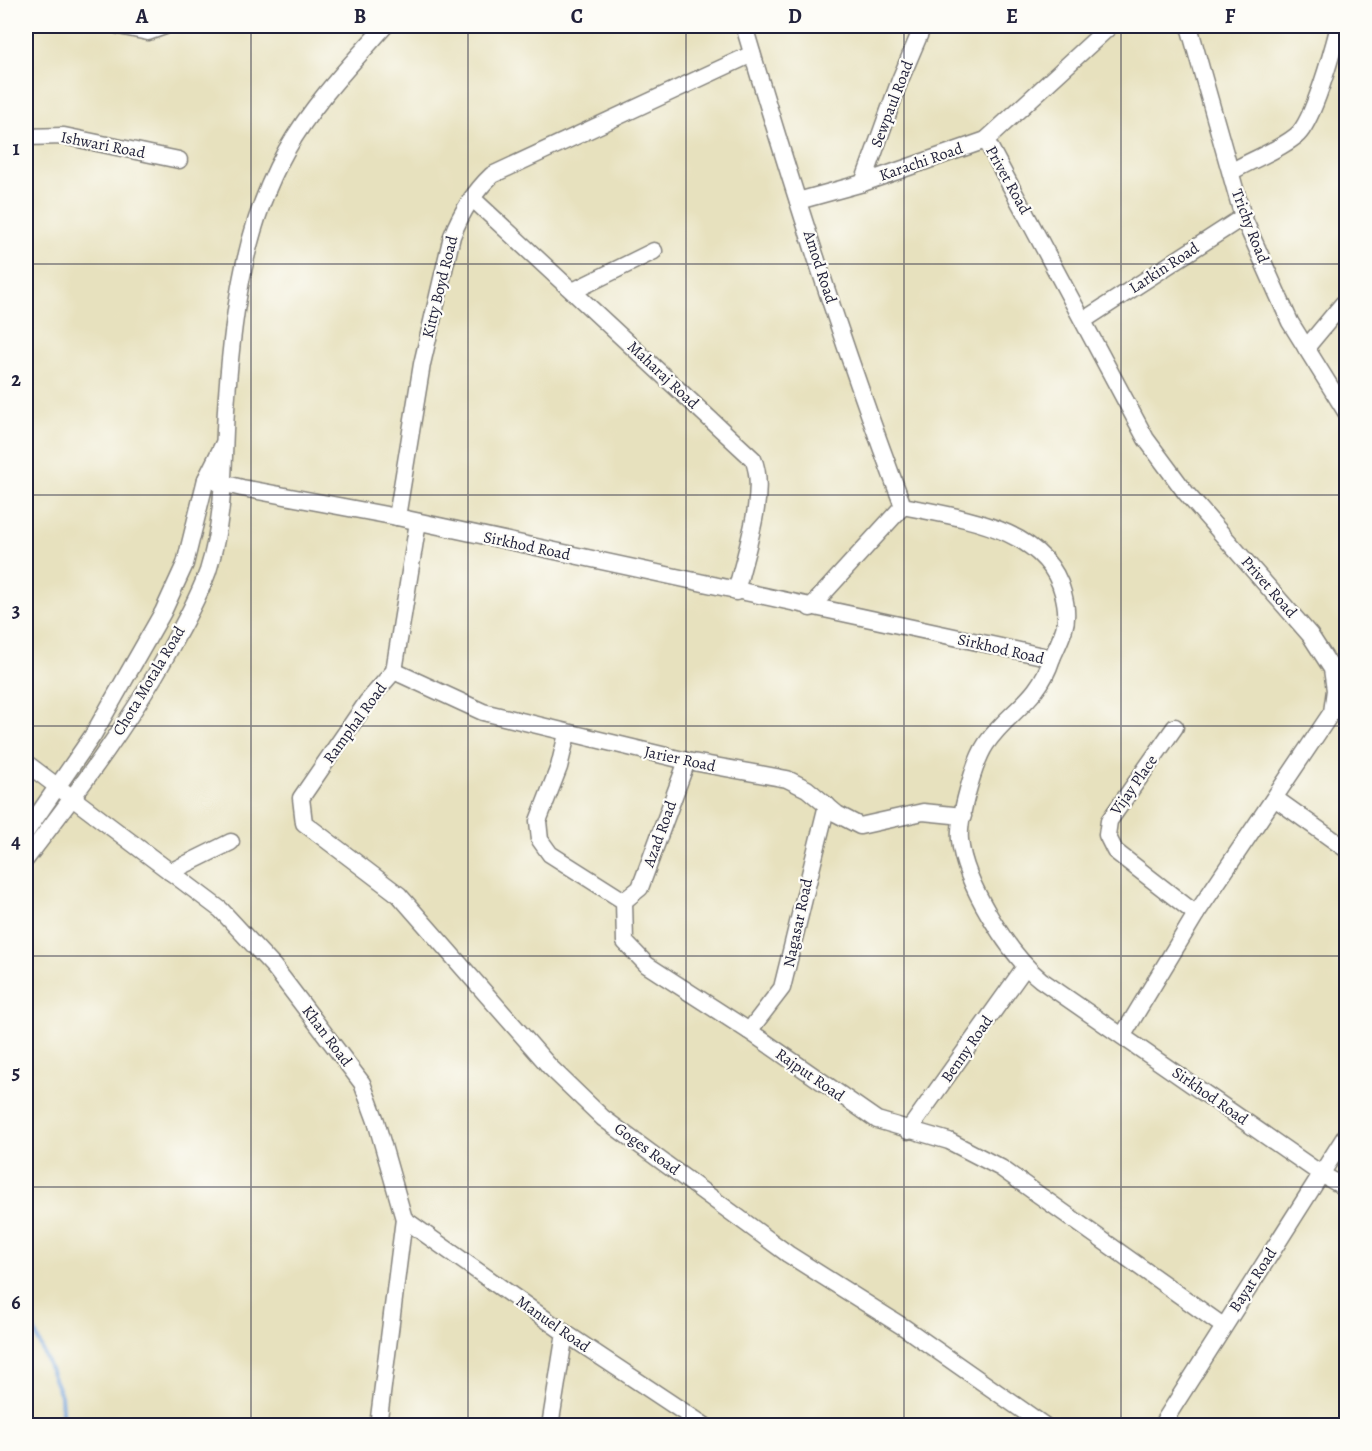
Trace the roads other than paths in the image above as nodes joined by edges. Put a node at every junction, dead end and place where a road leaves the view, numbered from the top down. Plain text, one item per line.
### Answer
1 (119, 26) edge
2 (165, 26) edge
3 (385, 26) edge
4 (744, 26) edge
5 (923, 26) edge
6 (1110, 26) edge
7 (1189, 26) edge
8 (1339, 26) edge
9 (752, 54) junction
10 (26, 137) edge
11 (986, 140) junction
12 (179, 160) dead end
13 (1231, 172) junction
14 (863, 183) junction
15 (472, 198) junction
16 (798, 201) junction
17 (1243, 217) junction
18 (654, 251) dead end
19 (573, 291) junction
20 (1347, 300) edge
21 (1084, 320) junction
22 (1306, 348) junction
23 (1347, 412) edge
24 (223, 444) junction
25 (206, 479) junction
26 (225, 484) junction
27 (903, 506) junction
28 (397, 517) junction
29 (418, 522) junction
30 (736, 592) junction
31 (810, 608) junction
32 (1052, 658) junction
33 (394, 671) junction
34 (1175, 727) dead end
35 (567, 734) junction
36 (687, 761) junction
37 (26, 764) edge
38 (56, 787) junction
39 (74, 798) junction
40 (1276, 799) junction
41 (827, 805) junction
42 (301, 814) joint
43 (963, 816) junction
44 (26, 831) edge
45 (231, 842) dead end
46 (1347, 849) edge
47 (26, 859) edge
48 (170, 872) junction
49 (624, 901) junction
50 (1196, 914) junction
51 (1024, 967) junction
52 (749, 1031) junction
53 (1124, 1035) junction
54 (908, 1131) junction
55 (1347, 1136) edge
56 (1321, 1174) junction
57 (1347, 1188) edge
58 (404, 1219) junction
59 (1223, 1326) junction
60 (565, 1333) junction
61 (378, 1425) edge
62 (550, 1425) edge
63 (705, 1425) edge
64 (1046, 1425) edge
65 (1161, 1425) edge

1 - 2 street
3 - 24 street, Chota Motala Road
4 - 9 street, Amod Road
5 - 14 street, Sewpaul Road
6 - 11 street, Karachi Road
7 - 13 street, Trichy Road
8 - 13 street
9 - 15 street, Kitty Boyd Road
9 - 16 street, Amod Road
10 - 12 street, Ishwari Road
11 - 14 street, Karachi Road
11 - 21 street, Privet Road
13 - 17 street, Trichy Road
14 - 16 street, Karachi Road
15 - 19 street, Maharaj Road
15 - 28 street, Kitty Boyd Road
16 - 27 street, Amod Road
17 - 21 street, Larkin Road
17 - 22 street, Trichy Road
18 - 19 street
19 - 30 street, Maharaj Road
20 - 22 street
21 - 40 street, Privet Road
22 - 23 street, Trichy Road
24 - 25 street, Chota Motala Road
24 - 26 street, Chota Motala Road
25 - 26 street, Sirkhod Road
25 - 38 street, Chota Motala Road
26 - 28 street, Sirkhod Road
26 - 39 street, Chota Motala Road
27 - 31 street
27 - 32 street
28 - 29 street, Sirkhod Road
29 - 30 street, Sirkhod Road
29 - 33 street, Ramphal Road
30 - 31 street, Sirkhod Road
31 - 32 street, Sirkhod Road
32 - 43 street, Sirkhod Road
33 - 35 street, Jarier Road
33 - 42 street, Ramphal Road
34 - 50 street, Vijay Place
35 - 36 street, Jarier Road
35 - 49 street
36 - 41 street, Jarier Road
36 - 49 street, Azad Road
37 - 38 street, Khan Road
38 - 39 street, Khan Road
38 - 44 street, Chota Motala Road
39 - 47 street, Chota Motala Road
39 - 48 street, Khan Road
40 - 46 street
40 - 50 street, Privet Road
41 - 43 street, Jarier Road
41 - 52 street, Nagasar Road
42 - 64 street, Goges Road
43 - 51 street, Sirkhod Road
45 - 48 street
48 - 58 street, Khan Road
49 - 52 street, Rajput Road
50 - 53 street, Privet Road
51 - 53 street, Sirkhod Road
51 - 54 street, Benny Road
52 - 54 street, Rajput Road
53 - 56 street, Sirkhod Road
54 - 59 street, Rajput Road
55 - 56 street, Bayat Road
56 - 57 street, Sirkhod Road
56 - 59 street, Bayat Road
58 - 60 street, Manuel Road
58 - 61 street, Khan Road
59 - 65 street, Bayat Road
60 - 62 street
60 - 63 street, Manuel Road

